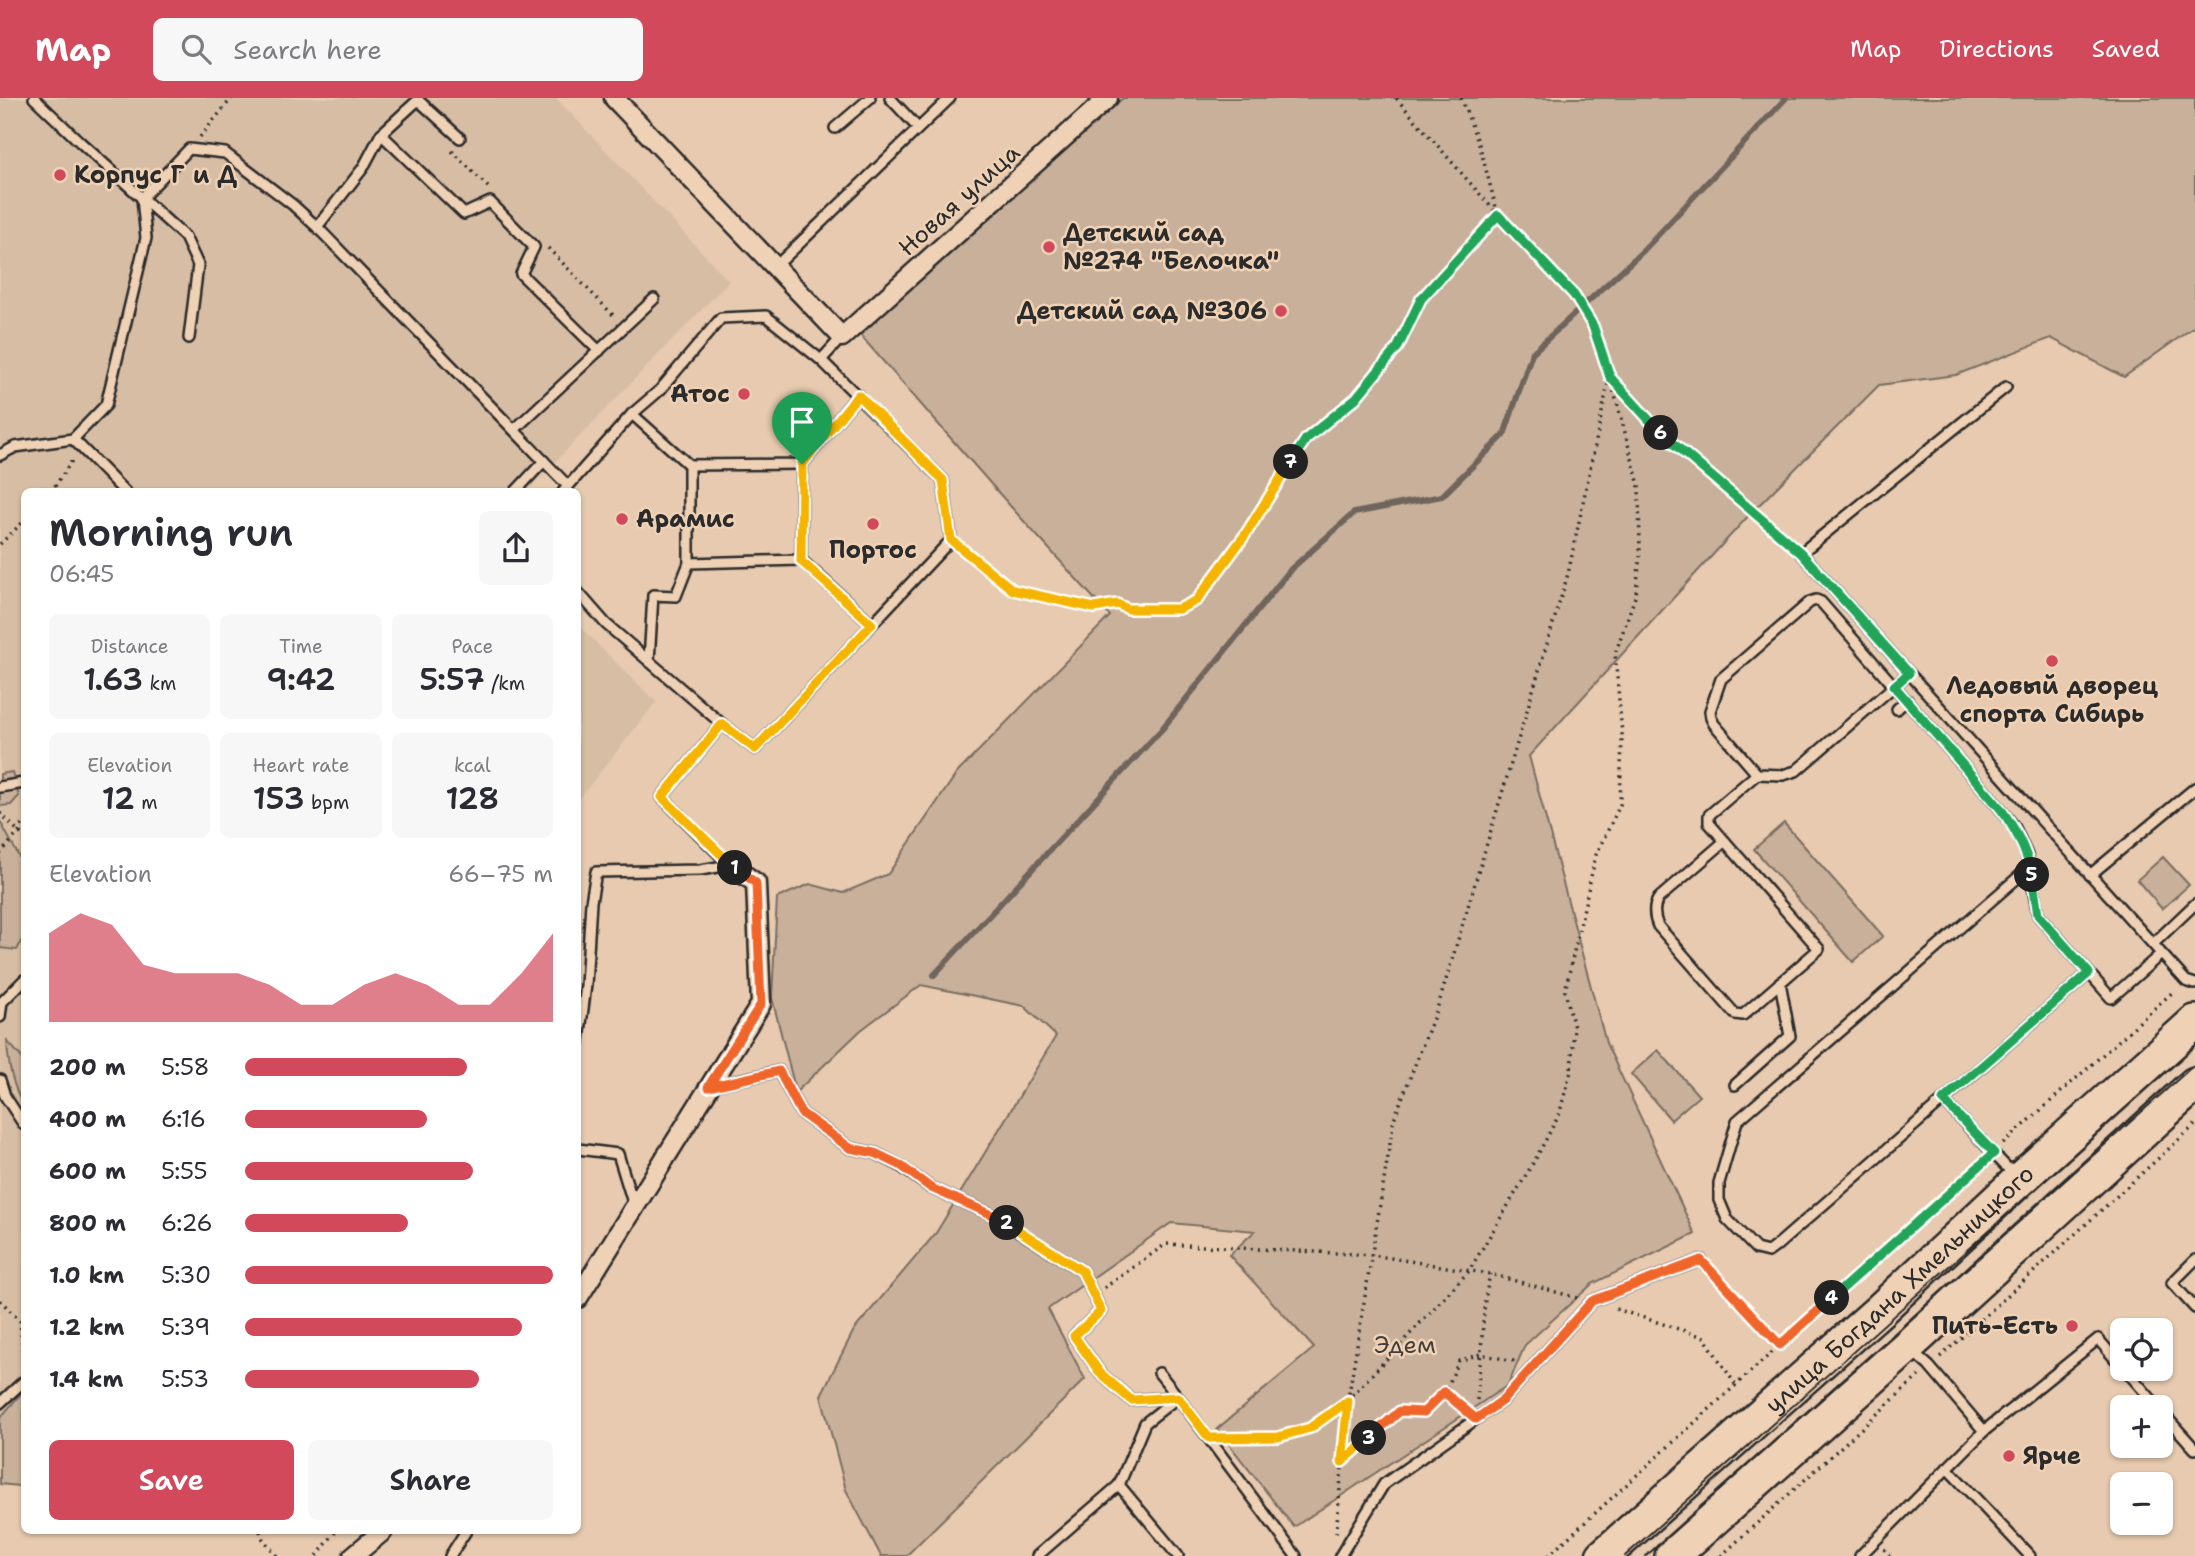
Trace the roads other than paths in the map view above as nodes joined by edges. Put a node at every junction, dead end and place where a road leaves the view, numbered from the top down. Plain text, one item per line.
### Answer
1 (34, 98) edge
2 (614, 98) edge
3 (870, 98) edge
4 (890, 98) edge
5 (950, 98) edge
6 (1108, 98) edge
7 (835, 128) dead end
8 (918, 128) junction
9 (381, 134) junction
10 (460, 138) dead end
11 (142, 198) junction
12 (317, 227) junction
13 (775, 267) junction
14 (654, 299) dead end
15 (842, 337) junction
16 (189, 338) dead end
17 (599, 351) junction
18 (821, 360) junction
19 (2006, 387) dead end
20 (858, 395) junction
21 (632, 414) junction
22 (514, 430) junction
23 (73, 439) junction
24 (0, 456) edge
25 (544, 461) junction
26 (802, 464) junction
27 (689, 465) junction
28 (121, 488) edge
29 (519, 488) edge
30 (565, 488) edge
31 (567, 488) edge
32 (801, 561) junction
33 (689, 563) junction
34 (581, 595) edge
35 (872, 624) junction
36 (649, 661) junction
37 (1909, 673) junction
38 (1894, 686) junction
39 (1907, 701) junction
40 (1897, 709) dead end
41 (722, 724) junction
42 (1757, 774) junction
43 (21, 784) edge
44 (0, 787) edge
45 (2195, 788) edge
46 (1725, 841) junction
47 (730, 864) junction
48 (2030, 867) junction
49 (2090, 875) junction
50 (2195, 904) edge
51 (2153, 944) junction
52 (2161, 954) junction
53 (2089, 973) junction
54 (1780, 982) junction
55 (21, 983) edge
56 (2190, 983) edge
57 (1, 1001) edge
58 (0, 1017) edge
59 (2195, 1022) edge
60 (581, 1024) edge
61 (0, 1080) edge
62 (2195, 1084) edge
63 (1735, 1085) dead end
64 (708, 1087) junction
65 (1943, 1100) junction
66 (21, 1120) edge
67 (581, 1149) edge
68 (2019, 1180) junction
69 (635, 1208) junction
70 (1701, 1260) road end
71 (2195, 1260) edge
72 (581, 1293) edge
73 (2195, 1308) edge
74 (2110, 1353) edge
75 (1918, 1356) junction
76 (1159, 1373) dead end
77 (2135, 1381) edge
78 (21, 1384) edge
79 (2147, 1395) edge
80 (1178, 1397) junction
81 (0, 1403) edge
82 (2173, 1424) edge
83 (1984, 1431) junction
84 (2195, 1449) edge
85 (1947, 1468) junction
86 (1119, 1485) junction
87 (380, 1534) edge
88 (464, 1534) edge
89 (354, 1556) edge
90 (450, 1556) edge
91 (1037, 1556) edge
92 (1178, 1556) edge
93 (1296, 1556) edge
94 (1340, 1556) edge
95 (1603, 1556) edge
96 (1672, 1556) edge
97 (1860, 1556) edge
98 (2030, 1556) edge

1 - 11 lane
2 - 13 street
3 - 7 lane
4 - 8 lane
5 - 8 lane
6 - 15 street, Новая улица
8 - 13 lane
9 - 10 lane
9 - 12 lane
9 - 17 lane
11 - 12 lane
11 - 16 lane
11 - 23 lane
12 - 22 lane
13 - 15 street
14 - 17 lane
15 - 18 lane
17 - 22 lane
18 - 20 lane
18 - 21 lane
19 - 37 lane
20 - 26 lane
20 - 35 lane
21 - 27 lane
21 - 31 lane
22 - 25 lane
23 - 24 lane
23 - 28 lane
25 - 29 lane
25 - 30 lane
26 - 27 lane
26 - 32 lane
27 - 33 lane
32 - 33 lane
32 - 35 lane
33 - 36 lane
34 - 36 lane
35 - 41 lane
36 - 41 lane
37 - 38 lane
37 - 49 lane
38 - 39 lane
38 - 42 lane
38 - 42 lane
39 - 40 lane
39 - 48 lane
41 - 47 lane
42 - 46 lane
43 - 44 lane
45 - 49 lane
46 - 54 lane
46 - 54 lane
47 - 60 lane
47 - 64 street
48 - 53 lane
48 - 65 lane
49 - 51 lane
50 - 51 lane
51 - 52 lane
52 - 53 lane
52 - 56 lane
53 - 65 lane
54 - 63 lane
55 - 57 lane
57 - 58 lane
59 - 68 highway, улица Богдана Хмельницкого
61 - 66 lane
62 - 75 highway, улица Богдана Хмельницкого
64 - 69 street
64 - 80 lane
65 - 68 lane
67 - 69 lane
68 - 95 highway, улица Богдана Хмельницкого
69 - 72 street
70 - 94 lane
71 - 73 lane
74 - 83 lane
75 - 83 lane
75 - 96 highway, улица Богдана Хмельницкого
76 - 80 lane
77 - 79 lane
78 - 81 lane
80 - 86 lane
80 - 93 lane
82 - 84 lane
83 - 85 lane
85 - 97 lane
85 - 98 lane
86 - 91 lane
86 - 92 lane
87 - 89 street
88 - 90 lane

